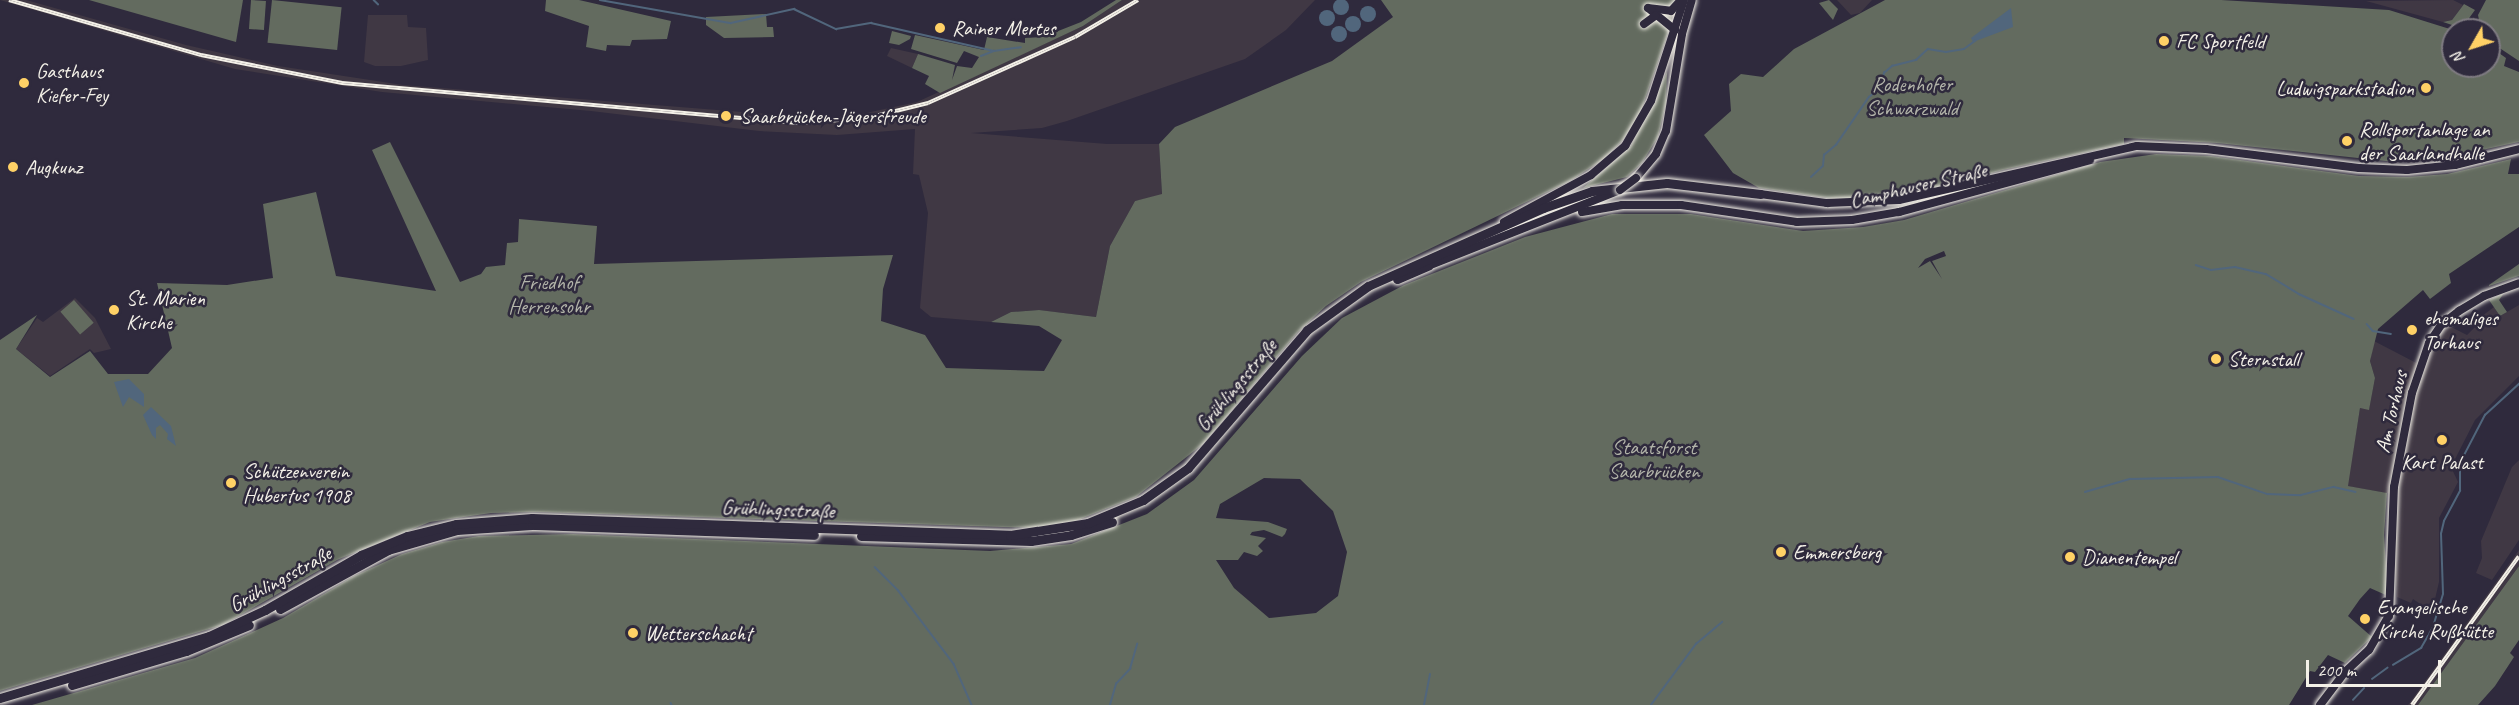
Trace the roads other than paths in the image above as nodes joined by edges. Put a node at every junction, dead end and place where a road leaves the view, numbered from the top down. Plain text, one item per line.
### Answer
1 (1683, 0) edge
2 (1692, 0) edge
3 (1655, 16) junction
4 (1644, 24) dead end
5 (1675, 30) junction
6 (2152, 148) junction
7 (2519, 149) edge
8 (1760, 194) joint
9 (1484, 233) junction
10 (1513, 234) junction
11 (1428, 266) joint
12 (2519, 283) edge
13 (0, 698) edge
14 (0, 704) edge
15 (2320, 705) edge

1 - 3 main road
1 - 5 main road
2 - 10 main road, bridge
3 - 4 main road
3 - 5 main road
5 - 9 main road
6 - 7 main road, Camphauser Straße
6 - 8 main road, Camphauser Straße
6 - 10 main road, Camphauser Straße
8 - 9 highway, Grühlingsstraße
9 - 13 highway, Grühlingsstraße
10 - 11 main road
11 - 14 highway
12 - 15 main road, Am Torhaus

